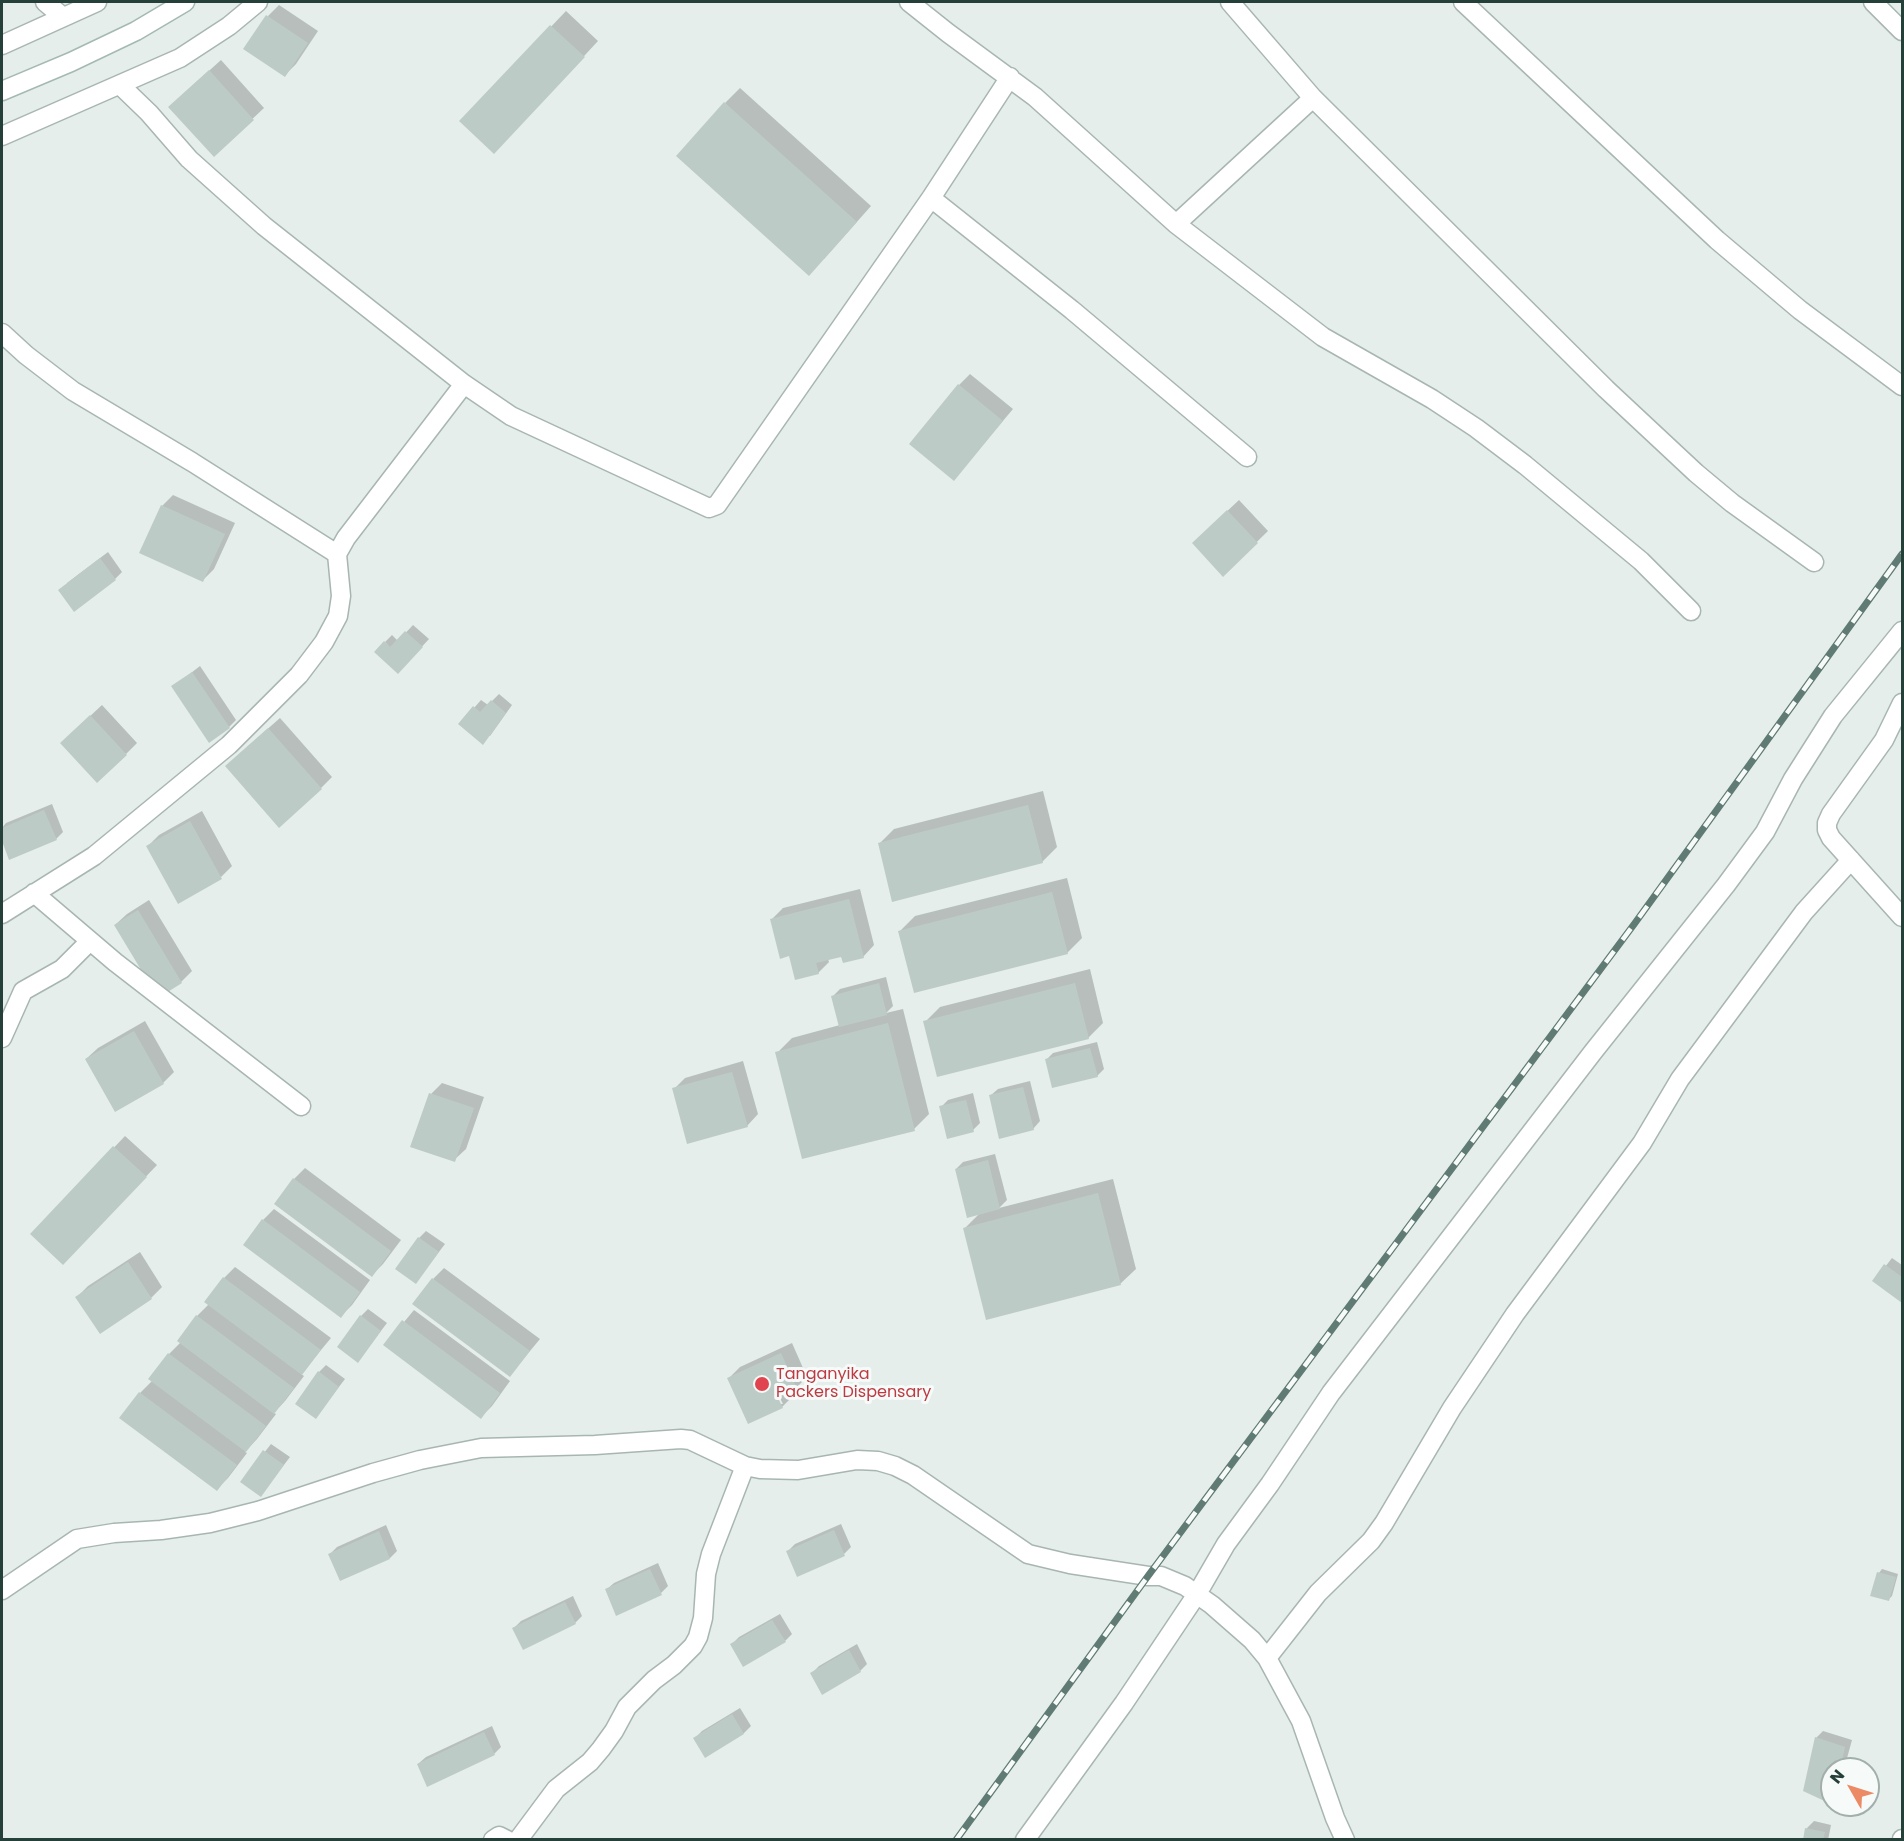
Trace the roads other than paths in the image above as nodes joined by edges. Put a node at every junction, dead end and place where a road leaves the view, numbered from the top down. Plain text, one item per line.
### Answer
1 (45, 2) edge
2 (97, 2) edge
3 (185, 2) edge
4 (258, 2) edge
5 (909, 2) edge
6 (1230, 2) edge
7 (1463, 2) edge
8 (1873, 2) edge
9 (63, 17) junction
10 (1902, 31) edge
11 (2, 45) edge
12 (1010, 77) junction
13 (120, 85) junction
14 (2, 91) edge
15 (1313, 98) junction
16 (2, 136) edge
17 (931, 198) junction
18 (1176, 224) junction
19 (2, 333) edge
20 (464, 384) junction
21 (1902, 386) edge
22 (1247, 457) dead end
23 (337, 554) junction
24 (1814, 562) dead end
25 (1691, 611) dead end
26 (1902, 631) edge
27 (1902, 703) edge
28 (1851, 860) junction
29 (34, 893) junction
30 (2, 914) edge
31 (1902, 917) edge
32 (90, 941) junction
33 (2, 1038) edge
34 (301, 1106) dead end
35 (745, 1466) junction
36 (2, 1590) edge
37 (1197, 1594) junction
38 (1267, 1658) junction
39 (493, 1839) edge
40 (507, 1839) edge
41 (518, 1839) edge
42 (1025, 1839) edge
43 (1345, 1839) edge

1 - 9 street
2 - 9 street
3 - 14 street
4 - 13 street
5 - 12 street
6 - 15 street
7 - 21 street
8 - 10 street
9 - 11 street
12 - 17 street
12 - 18 street
13 - 16 street
13 - 20 street
15 - 18 street
15 - 24 street
17 - 20 street
17 - 22 street
18 - 25 street
19 - 23 street
20 - 23 street
23 - 29 street
26 - 37 street
27 - 28 street
28 - 31 street
28 - 38 street
29 - 30 street
29 - 32 street
32 - 33 street
32 - 34 street
35 - 36 street
35 - 37 street
35 - 41 street
37 - 38 street
37 - 42 street
38 - 43 street
39 - 40 street

